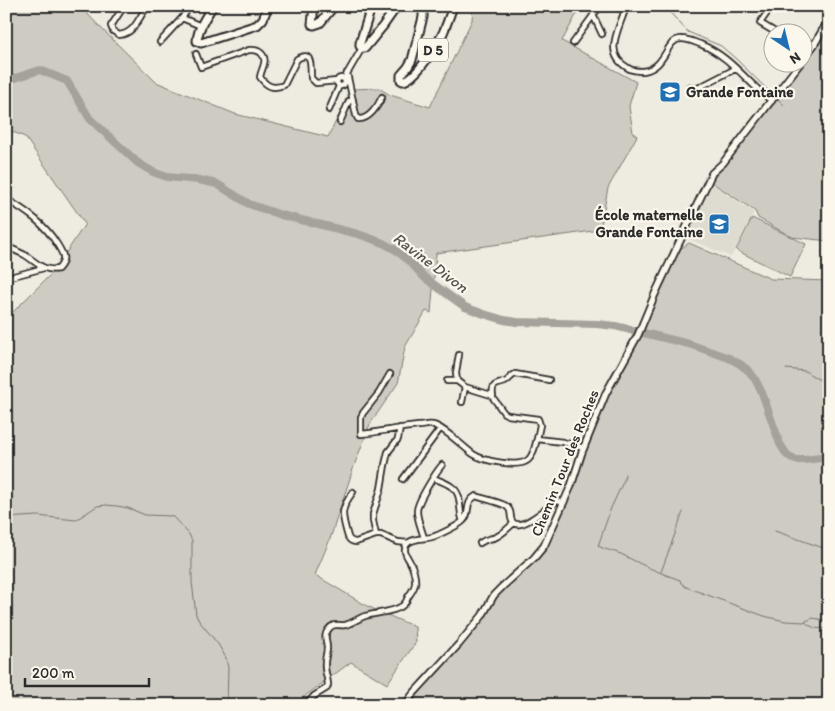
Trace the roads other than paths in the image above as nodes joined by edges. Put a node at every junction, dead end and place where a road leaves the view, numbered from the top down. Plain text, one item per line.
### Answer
1 (124, 6) edge
2 (148, 6) edge
3 (190, 6) edge
4 (212, 6) edge
5 (268, 6) edge
6 (314, 6) edge
7 (334, 6) edge
8 (370, 6) edge
9 (397, 6) edge
10 (423, 6) edge
11 (453, 6) edge
12 (600, 6) edge
13 (626, 6) edge
14 (766, 6) edge
15 (593, 15) junction
16 (182, 18) junction
17 (829, 19) edge
18 (762, 24) edge
19 (201, 26) junction
20 (602, 34) dead end
21 (160, 42) dead end
22 (573, 43) dead end
23 (814, 45) joint
24 (362, 48) junction
25 (812, 48) edge
26 (196, 54) dead end
27 (740, 71) junction
28 (794, 72) edge
29 (347, 73) junction
30 (338, 84) junction
31 (690, 87) dead end
32 (382, 96) dead end
33 (353, 100) junction
34 (772, 101) junction
35 (328, 110) dead end
36 (340, 122) dead end
37 (6, 199) edge
38 (6, 246) edge
39 (44, 268) junction
40 (6, 278) edge
41 (460, 355) dead end
42 (390, 374) dead end
43 (549, 380) dead end
44 (447, 381) dead end
45 (457, 381) junction
46 (465, 387) junction
47 (493, 398) junction
48 (462, 402) dead end
49 (400, 428) junction
50 (440, 429) junction
51 (537, 439) junction
52 (584, 448) junction
53 (442, 465) dead end
54 (434, 478) junction
55 (403, 479) dead end
56 (353, 492) dead end
57 (563, 502) junction
58 (463, 521) junction
59 (514, 523) junction
60 (376, 536) junction
61 (424, 538) junction
62 (408, 543) junction
63 (480, 543) dead end
64 (306, 705) edge
65 (406, 705) edge

1 - 2 street
3 - 16 street
4 - 19 main road
5 - 19 main road
6 - 7 main road
8 - 24 main road
9 - 24 main road
10 - 11 main road, D 5
12 - 15 street
13 - 27 street
14 - 18 street
15 - 20 street
15 - 22 street
16 - 19 street
16 - 21 street
17 - 23 street
23 - 25 street
24 - 29 street
26 - 30 street
27 - 31 street
27 - 34 street
28 - 34 street
29 - 30 street
29 - 33 street
30 - 35 street
32 - 33 street
33 - 36 street
34 - 52 street, Chemin Tour des Roches
37 - 39 street
38 - 39 street
39 - 40 street
41 - 45 street
42 - 49 street
43 - 47 street
44 - 45 street
45 - 46 street
46 - 47 street
46 - 48 street
47 - 51 street
49 - 50 street
49 - 60 street
50 - 51 street
50 - 55 street
51 - 52 street
52 - 57 street, Chemin Tour des Roches
53 - 54 street
54 - 58 street
54 - 61 street
56 - 60 street
57 - 59 street
57 - 65 street, Chemin Tour des Roches
58 - 59 street
58 - 61 street
59 - 63 street
60 - 62 street
61 - 62 street
62 - 64 street

